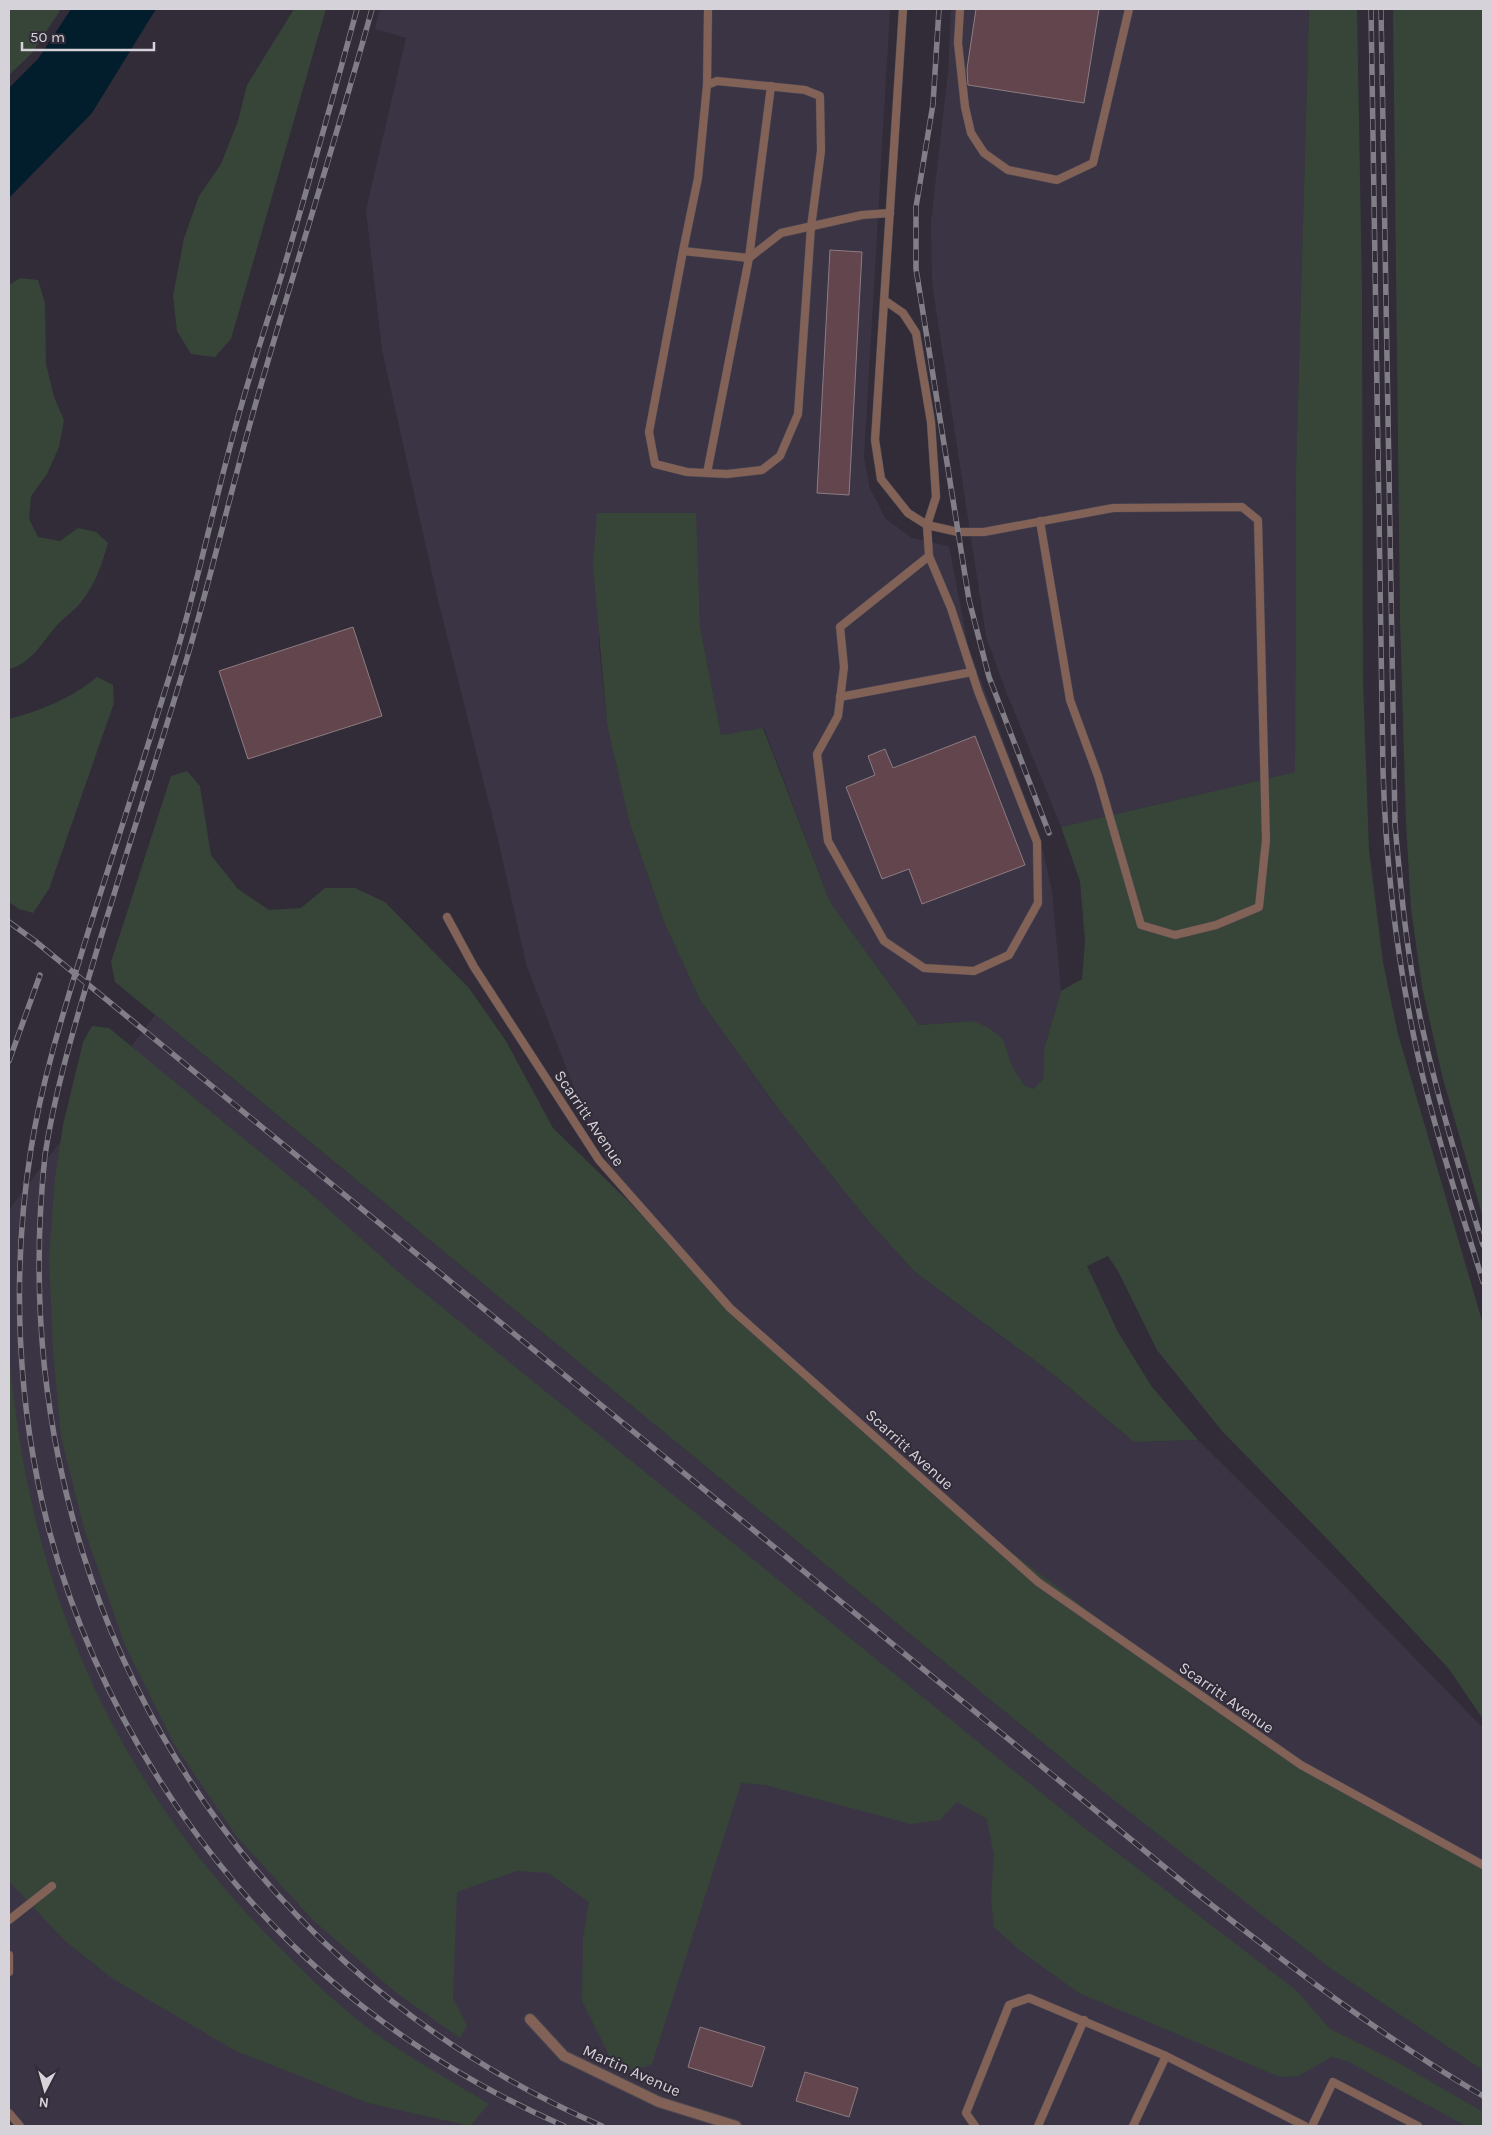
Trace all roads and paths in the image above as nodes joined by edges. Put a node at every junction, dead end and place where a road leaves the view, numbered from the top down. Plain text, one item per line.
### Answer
1 (708, 9) edge
2 (903, 9) edge
3 (960, 9) edge
4 (1129, 9) edge
5 (707, 85) junction
6 (772, 86) junction
7 (890, 213) junction
8 (811, 227) junction
9 (683, 251) junction
10 (749, 258) junction
11 (884, 300) junction
12 (706, 473) junction
13 (1040, 521) junction
14 (927, 525) junction
15 (929, 556) junction
16 (972, 672) junction
17 (840, 697) junction
18 (446, 917) dead end
19 (1483, 1865) edge
20 (52, 1886) dead end
21 (9, 1920) edge
22 (9, 1955) edge
23 (9, 1972) edge
24 (530, 2019) dead end
25 (1084, 2020) junction
26 (1166, 2056) junction
27 (9, 2113) edge
28 (1288, 2118) junction
29 (20, 2126) edge
30 (736, 2126) edge
31 (975, 2126) edge
32 (1038, 2126) edge
33 (1133, 2126) edge
34 (1285, 2126) edge
35 (1305, 2126) edge
36 (1312, 2126) edge
37 (1418, 2126) edge

1 - 5 lane
2 - 7 lane
3 - 4 lane
5 - 6 lane
5 - 9 lane
6 - 8 lane
6 - 10 lane
7 - 8 lane
7 - 11 lane
8 - 10 lane
8 - 12 lane
9 - 10 lane
9 - 12 lane
10 - 12 lane
11 - 14 lane
11 - 14 lane
13 - 13 lane
13 - 14 lane
14 - 15 lane
15 - 16 lane
15 - 17 lane
16 - 17 lane
16 - 17 lane
18 - 19 lane, Scarritt Avenue
20 - 21 lane
22 - 23 lane
24 - 30 street, Martin Avenue
25 - 26 lane
25 - 31 lane
25 - 32 lane
26 - 28 lane
26 - 33 lane
27 - 29 lane
28 - 34 lane
28 - 35 lane
36 - 37 lane

